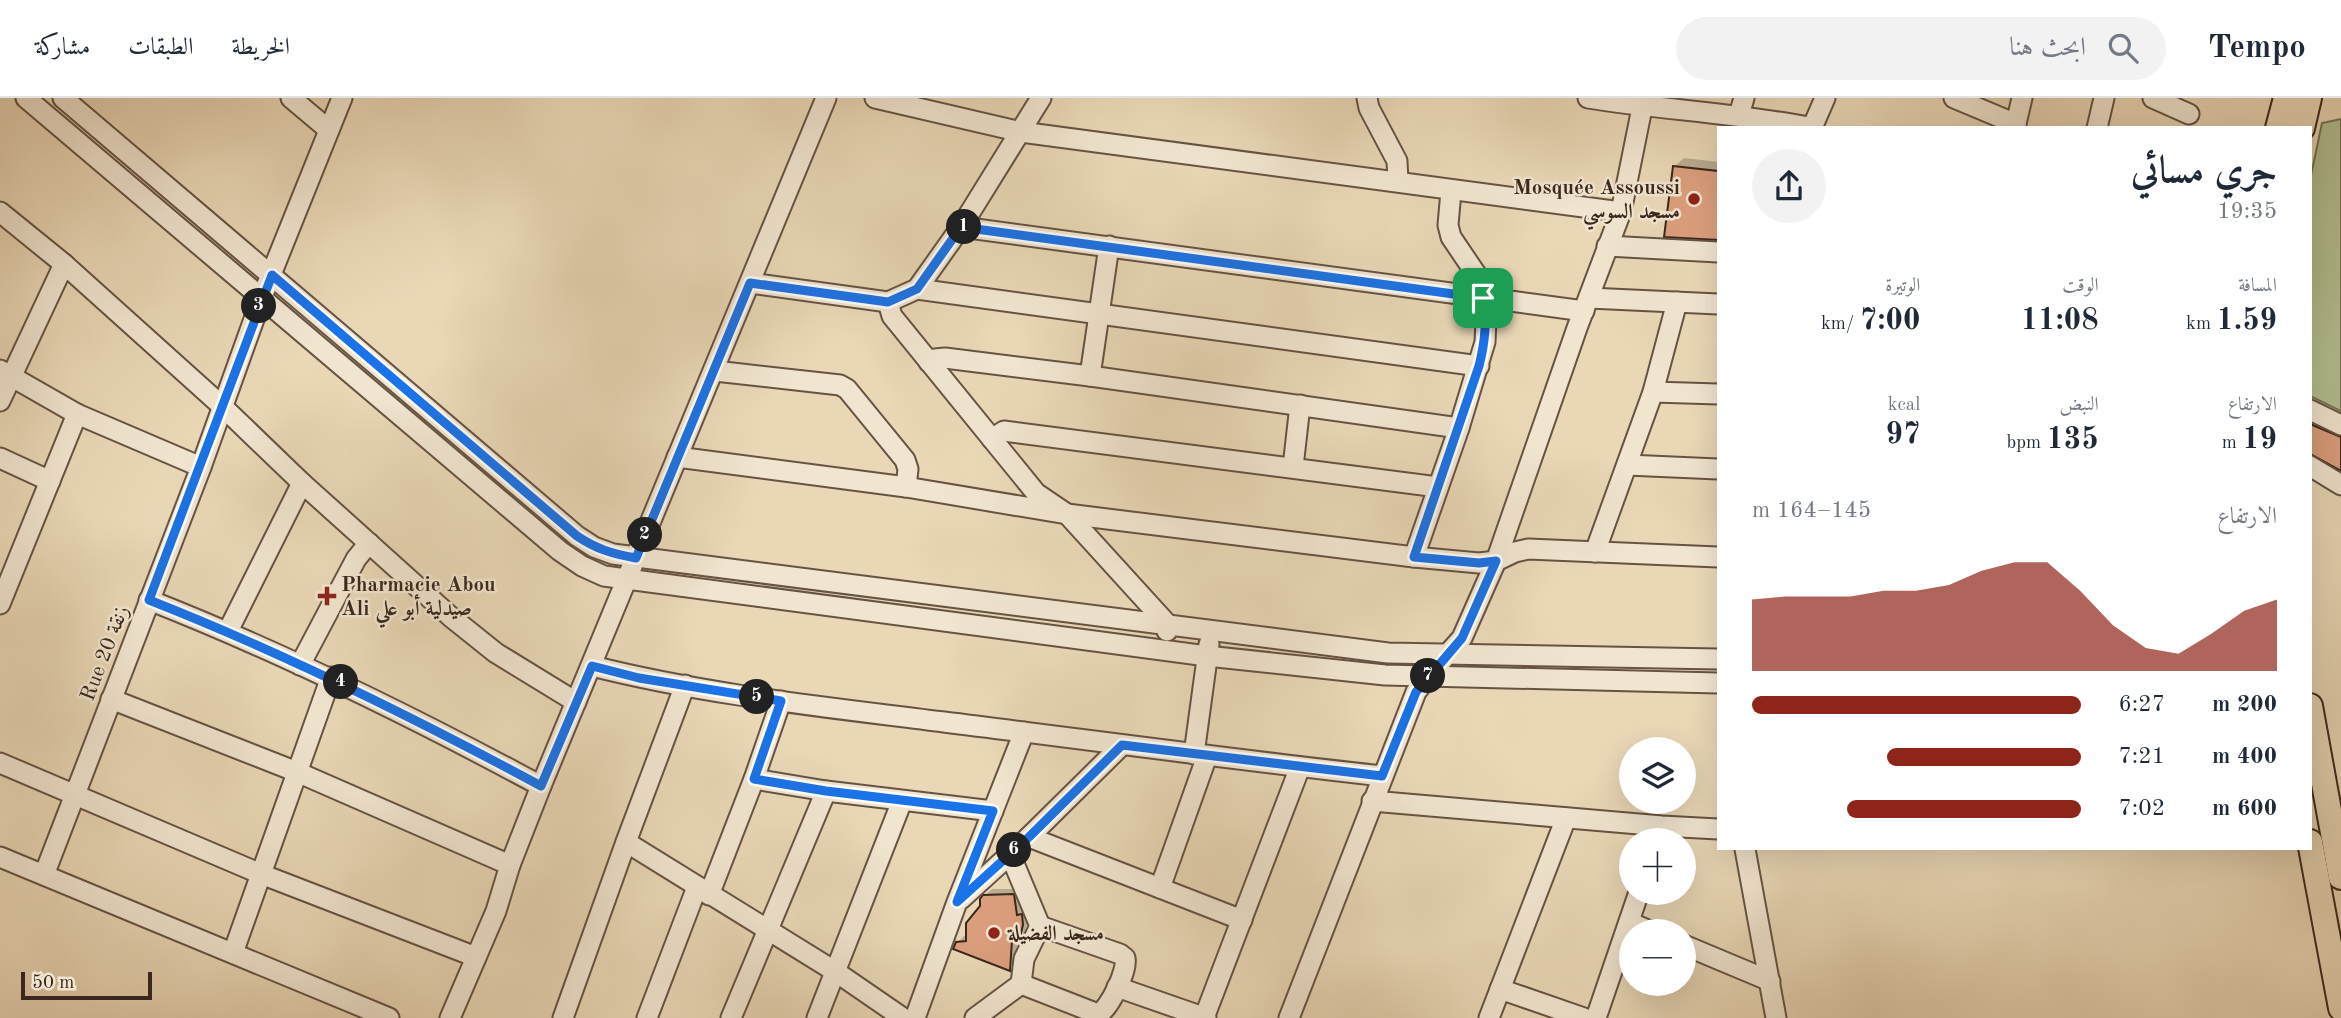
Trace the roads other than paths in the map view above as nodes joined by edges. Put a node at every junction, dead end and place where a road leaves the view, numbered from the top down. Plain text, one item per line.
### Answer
1 (26, 98) edge
2 (63, 98) edge
3 (291, 98) edge
4 (342, 98) edge
5 (827, 98) edge
6 (875, 98) edge
7 (1041, 98) edge
8 (1367, 98) edge
9 (1588, 98) edge
10 (1825, 98) edge
11 (1954, 98) edge
12 (2022, 98) edge
13 (2104, 98) edge
14 (2153, 98) edge
15 (2286, 98) edge
16 (2309, 98) edge
17 (1642, 102) edge
18 (1742, 106) edge
19 (2190, 113) edge
20 (1806, 126) edge
21 (1813, 126) edge
22 (2015, 126) edge
23 (2097, 126) edge
24 (2279, 126) edge
25 (2302, 126) edge
26 (330, 130) junction
27 (1021, 132) junction
28 (1398, 181) junction
29 (1451, 191) junction
30 (0, 212) edge
31 (1621, 212) junction
32 (961, 227) junction
33 (1109, 246) junction
34 (1607, 246) junction
35 (1717, 252) edge
36 (64, 264) junction
37 (272, 275) junction
38 (750, 283) junction
39 (917, 289) junction
40 (262, 297) junction
41 (1483, 298) junction
42 (888, 302) junction
43 (1677, 302) junction
44 (1587, 304) junction
45 (1717, 304) edge
46 (1099, 314) junction
47 (929, 362) junction
48 (1479, 366) junction
49 (715, 371) junction
50 (6, 373) edge
51 (1090, 376) junction
52 (1653, 392) junction
53 (1717, 394) edge
54 (0, 401) edge
55 (1300, 405) junction
56 (223, 407) junction
57 (2312, 411) edge
58 (77, 414) junction
59 (2341, 425) edge
60 (1458, 428) junction
61 (992, 439) junction
62 (677, 457) junction
63 (0, 458) edge
64 (1628, 465) junction
65 (201, 467) junction
66 (1293, 467) junction
67 (2312, 467) edge
68 (1717, 469) edge
69 (50, 481) junction
70 (302, 483) junction
71 (2341, 485) edge
72 (906, 487) junction
73 (1438, 487) junction
74 (1068, 514) junction
75 (369, 543) junction
76 (1595, 552) junction
77 (1414, 557) junction
78 (1717, 557) edge
79 (636, 558) junction
80 (1496, 561) junction
81 (627, 581) junction
82 (149, 600) junction
83 (0, 604) edge
84 (1168, 625) junction
85 (228, 631) junction
86 (1211, 631) junction
87 (1164, 649) junction
88 (1449, 655) junction
89 (1207, 656) junction
90 (1717, 659) edge
91 (300, 665) junction
92 (592, 666) junction
93 (1429, 675) junction
94 (331, 677) junction
95 (1717, 683) edge
96 (685, 685) junction
97 (111, 699) junction
98 (781, 701) junction
99 (576, 702) junction
100 (2312, 717) edge
101 (1024, 732) junction
102 (1122, 745) junction
103 (1200, 755) junction
104 (0, 763) edge
105 (1300, 767) junction
106 (297, 772) junction
107 (1382, 776) junction
108 (754, 779) junction
109 (541, 786) junction
110 (826, 791) junction
111 (74, 794) junction
112 (902, 801) junction
113 (1372, 801) junction
114 (993, 811) junction
115 (1566, 818) junction
116 (1628, 828) edge
117 (1717, 829) edge
118 (1696, 830) edge
119 (1029, 837) junction
120 (626, 842) junction
121 (1745, 850) edge
122 (2311, 850) edge
123 (1010, 854) junction
124 (2, 862) edge
125 (510, 864) junction
126 (261, 874) junction
127 (44, 875) junction
128 (2341, 877) edge
129 (1160, 888) junction
130 (703, 891) junction
131 (957, 902) junction
132 (1242, 920) junction
133 (1041, 926) junction
134 (768, 930) junction
135 (1696, 950) edge
136 (1619, 952) edge
137 (233, 953) junction
138 (476, 957) junction
139 (836, 972) junction
140 (1770, 981) junction
141 (1021, 984) junction
142 (1117, 987) junction
143 (1500, 989) junction
144 (2341, 1008) edge
145 (381, 1016) edge
146 (450, 1018) edge
147 (563, 1018) edge
148 (647, 1018) edge
149 (731, 1018) edge
150 (817, 1018) edge
151 (904, 1018) edge
152 (915, 1018) edge
153 (975, 1018) edge
154 (1205, 1018) edge
155 (1289, 1018) edge
156 (1489, 1018) edge
157 (1584, 1018) edge
158 (1597, 1018) edge
159 (1776, 1018) edge

1 - 40 street
2 - 37 street
3 - 26 street
4 - 26 street, Rue 20 زنقة
5 - 38 street
6 - 27 street
7 - 27 street
8 - 28 street
9 - 17 street
10 - 21 street
11 - 22 street
12 - 22 street
13 - 23 street
14 - 19 street
15 - 24 main road
16 - 25 main road
17 - 18 street
17 - 31 street
18 - 20 street
26 - 37 street, Rue 20 زنقة
27 - 28 street
27 - 32 street
28 - 29 street
29 - 31 street
29 - 41 street
30 - 36 street
31 - 34 street
32 - 33 street
32 - 39 street
33 - 41 street
33 - 46 street
34 - 35 street
34 - 44 street
36 - 50 street
36 - 56 street
37 - 40 street, Rue 20 زنقة
37 - 79 street
38 - 42 street
38 - 49 street
39 - 42 street
39 - 46 street
40 - 56 street, Rue 20 زنقة
40 - 81 street
41 - 44 street
41 - 48 street
42 - 47 street
43 - 44 street
43 - 45 street
43 - 52 street
44 - 80 street
46 - 48 street
46 - 51 street
47 - 51 street
47 - 61 street
48 - 60 street
49 - 62 street
49 - 72 street
50 - 54 street
50 - 58 street
51 - 55 street
52 - 53 street
52 - 64 street
55 - 60 street
55 - 66 street
56 - 65 street, Rue 20 زنقة
56 - 70 street
57 - 59 street
58 - 65 street
58 - 69 street
60 - 73 street
61 - 66 street
61 - 74 street
62 - 72 street
62 - 79 street
63 - 69 street
64 - 68 street
64 - 76 street
65 - 82 street, Rue 20 زنقة
66 - 73 street
67 - 71 street
69 - 83 street
70 - 75 street
70 - 85 street
72 - 74 street
73 - 77 street
74 - 77 street
74 - 84 street
75 - 91 street
75 - 99 street
76 - 78 street
76 - 80 street
77 - 80 street
79 - 81 street
79 - 84 street
80 - 88 street
81 - 87 street
81 - 92 street
82 - 85 street
82 - 97 street, Rue 20 زنقة
84 - 86 street
84 - 87 street
85 - 91 street
86 - 88 street
86 - 89 street
87 - 89 street
88 - 90 street
88 - 93 street
89 - 93 street
89 - 103 street
91 - 94 street
92 - 96 street
92 - 99 street
93 - 95 street
93 - 107 street
94 - 106 street
94 - 109 street
96 - 98 street
96 - 120 street
97 - 106 street
97 - 111 street, Rue 20 زنقة
98 - 101 street
98 - 108 street
99 - 109 street
100 - 128 main road
101 - 102 street
101 - 114 street
102 - 103 street
102 - 119 street
103 - 105 street
103 - 129 street
104 - 111 street
105 - 107 street
105 - 132 street
106 - 125 street
106 - 126 street
107 - 113 street
108 - 110 street
108 - 130 street
109 - 125 street
110 - 112 street
110 - 134 street
111 - 126 street
111 - 127 street, Rue 20 زنقة
112 - 114 street
112 - 139 street
113 - 115 street
113 - 155 street
114 - 131 street
115 - 116 street
115 - 143 street
117 - 118 street
119 - 123 street
119 - 129 street
120 - 130 street
120 - 147 street
121 - 140 street
122 - 144 main road
123 - 131 street
123 - 133 street
124 - 127 street
125 - 138 street
126 - 137 street
126 - 138 street
127 - 137 street
129 - 132 street
130 - 134 street
130 - 148 street
131 - 152 street
132 - 154 street
133 - 141 street
133 - 142 street
134 - 139 street
134 - 149 street
135 - 140 street
136 - 158 street
137 - 145 street
138 - 146 street
139 - 150 street
139 - 151 street
140 - 159 street
141 - 142 street
141 - 153 street
142 - 154 street
143 - 156 street
143 - 157 street

